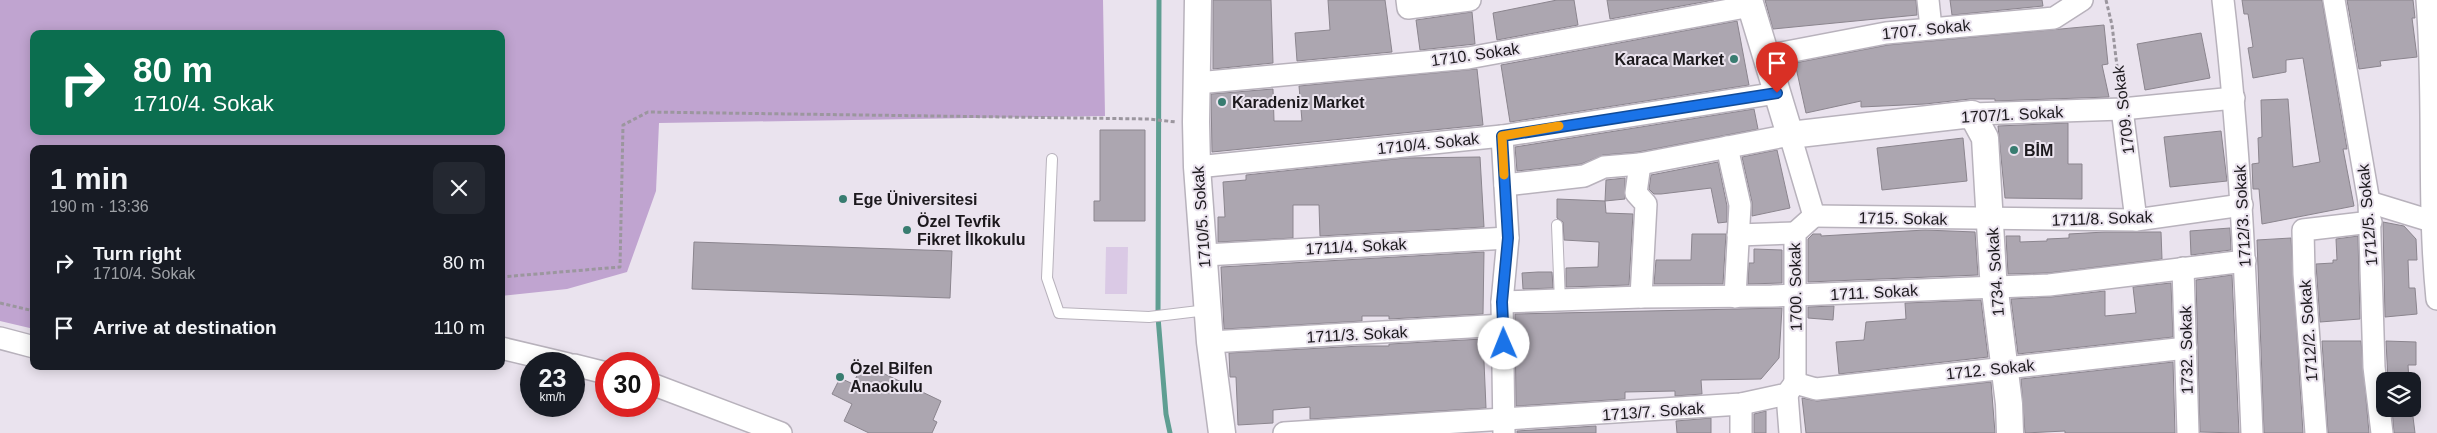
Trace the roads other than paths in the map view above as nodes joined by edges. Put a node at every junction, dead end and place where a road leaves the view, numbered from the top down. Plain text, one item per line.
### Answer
1 (1198, 0) edge
2 (1470, 0) edge
3 (1928, 0) edge
4 (2082, 0) edge
5 (2223, 0) edge
6 (2334, 0) edge
7 (2427, 0) edge
8 (1750, 3) edge
9 (1408, 4) edge
10 (2052, 9) edge
11 (1931, 28) junction
12 (1766, 56) junction
13 (1197, 83) junction
14 (1777, 93) junction
15 (2234, 98) junction
16 (2122, 109) junction
17 (1972, 114) junction
18 (1790, 135) junction
19 (1502, 136) junction
20 (1727, 147) junction
21 (1052, 159) dead end
22 (1640, 164) junction
23 (1197, 167) junction
24 (1505, 185) junction
25 (2242, 205) junction
26 (2370, 212) junction
27 (1814, 216) junction
28 (1992, 220) junction
29 (2136, 220) junction
30 (2434, 220) edge
31 (1557, 225) dead end
32 (1795, 233) junction
33 (1738, 235) junction
34 (1508, 238) junction
35 (1205, 255) junction
36 (2245, 261) junction
37 (2183, 268) junction
38 (1995, 287) junction
39 (1797, 295) junction
40 (1641, 297) junction
41 (1735, 297) junction
42 (2437, 300) edge
43 (1502, 302) junction
44 (1560, 302) junction
45 (1208, 310) junction
46 (1504, 325) junction
47 (0, 338) edge
48 (1210, 342) junction
49 (30, 346) edge
50 (2186, 348) junction
51 (505, 349) edge
52 (520, 353) edge
53 (2004, 366) junction
54 (660, 387) edge
55 (1791, 389) junction
56 (1741, 404) junction
57 (1504, 427) edge
58 (781, 433) edge
59 (1222, 433) edge
60 (1284, 433) edge
61 (1741, 433) edge
62 (1790, 433) edge
63 (2010, 433) edge
64 (2188, 433) edge
65 (2252, 433) edge
66 (2316, 433) edge
67 (2382, 433) edge

1 - 13 street, 1710/5. Sokak
2 - 9 street
3 - 11 street
4 - 10 street, 1707. Sokak
5 - 15 street, 1712/3. Sokak
6 - 26 street, 1712/5. Sokak
7 - 30 street
8 - 12 street
8 - 13 street, 1710. Sokak
10 - 11 street, 1707. Sokak
11 - 12 street, 1707. Sokak
12 - 14 street
13 - 23 street, 1710/5. Sokak
14 - 18 street
14 - 19 street, 1710/4. Sokak
15 - 16 street, 1707/1. Sokak
15 - 25 street, 1712/3. Sokak
16 - 17 street, 1707/1. Sokak
16 - 29 street, 1709. Sokak
17 - 18 street, 1707/1. Sokak
17 - 28 street, 1734. Sokak
18 - 20 street
18 - 27 street
19 - 23 street, 1710/4. Sokak
19 - 24 street
20 - 22 street
20 - 33 street
21 - 45 lane
22 - 24 street
22 - 40 street
23 - 35 street, 1710/5. Sokak
24 - 34 street
25 - 29 street, 1711/8. Sokak
25 - 36 street, 1712/3. Sokak
26 - 30 street
26 - 66 street, 1712/2. Sokak
26 - 67 street, 1712/5. Sokak
27 - 28 street, 1715. Sokak
27 - 32 street, 1700. Sokak
28 - 29 street, 1711/8. Sokak
28 - 38 street, 1734. Sokak
30 - 42 street
31 - 44 lane
32 - 33 street
32 - 39 street, 1700. Sokak
33 - 41 street
34 - 35 street, 1711/4. Sokak
34 - 43 street
35 - 45 street, 1710/5. Sokak
36 - 37 street, 1711. Sokak
36 - 65 street, 1712/3. Sokak
37 - 38 street, 1711. Sokak
37 - 50 street, 1732. Sokak
38 - 39 street, 1711. Sokak
38 - 53 street, 1734. Sokak
39 - 41 street, 1711. Sokak
39 - 55 street, 1700. Sokak
40 - 41 street, 1711. Sokak
40 - 44 street, 1711. Sokak
43 - 44 street, 1711. Sokak
43 - 46 street
45 - 48 street, 1710/5. Sokak
46 - 48 street, 1711/3. Sokak
46 - 57 street
47 - 49 street
48 - 59 street, 1710/5. Sokak
50 - 53 street, 1712. Sokak
50 - 64 street, 1732. Sokak
51 - 52 street
53 - 55 street, 1712. Sokak
53 - 63 street, 1734. Sokak
54 - 58 street
55 - 56 street, 1713/7. Sokak
55 - 62 street, 1700. Sokak
56 - 57 street, 1713/7. Sokak
56 - 61 street
57 - 60 street, 1713/7. Sokak

